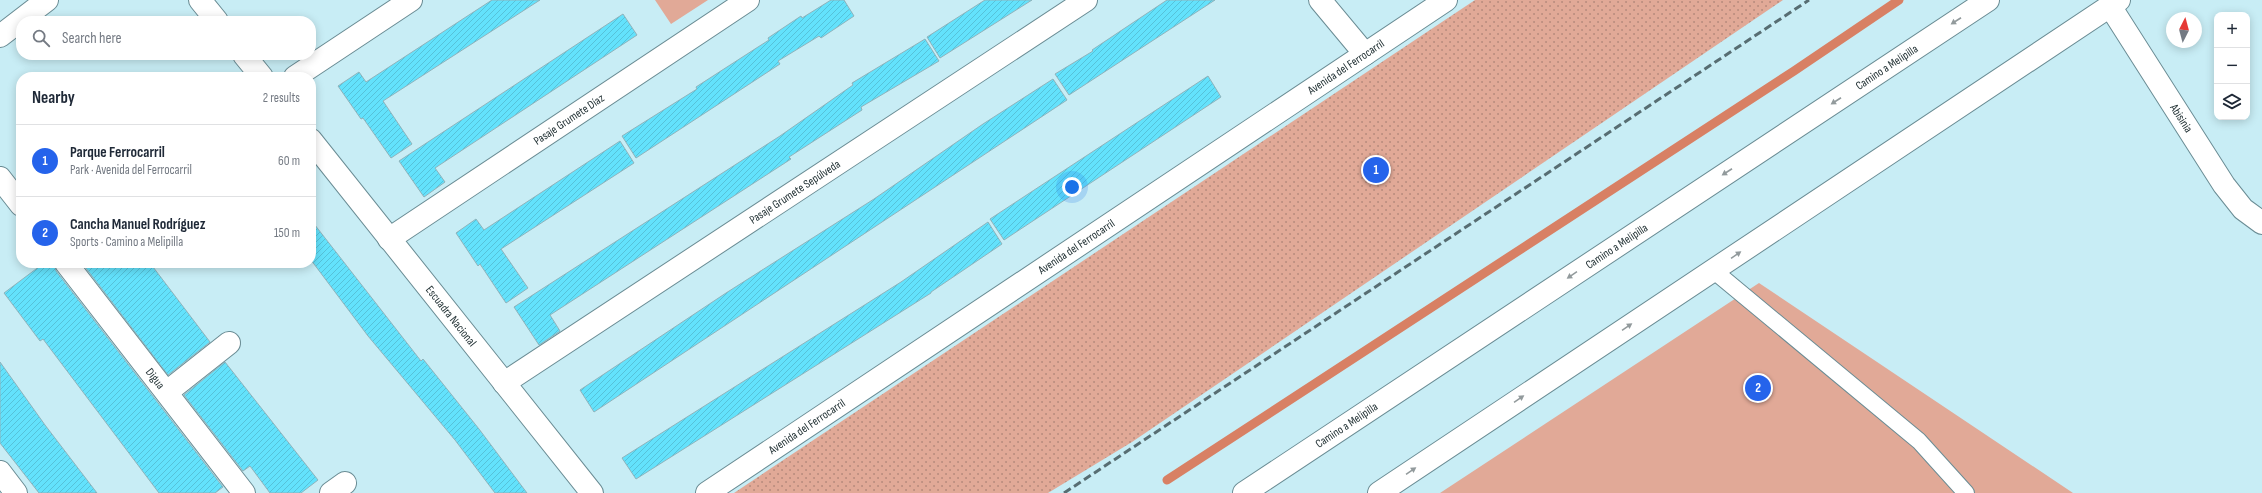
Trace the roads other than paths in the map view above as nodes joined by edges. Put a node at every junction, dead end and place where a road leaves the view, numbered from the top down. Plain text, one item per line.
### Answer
1 (47, 0) edge
2 (200, 0) edge
3 (411, 0) edge
4 (748, 0) edge
5 (1086, 0) edge
6 (1320, 0) edge
7 (1446, 0) edge
8 (1988, 0) edge
9 (2115, 3) edge
10 (26, 16) edge
11 (213, 16) edge
12 (16, 24) edge
13 (0, 36) edge
14 (1365, 54) junction
15 (248, 60) edge
16 (258, 72) edge
17 (303, 72) edge
18 (316, 146) edge
19 (0, 178) edge
20 (16, 198) edge
21 (2262, 223) edge
22 (389, 239) junction
23 (70, 268) edge
24 (1713, 270) junction
25 (229, 343) dead end
26 (504, 383) junction
27 (166, 392) junction
28 (0, 472) edge
29 (16, 493) edge
30 (244, 493) edge
31 (592, 493) edge
32 (707, 493) edge
33 (1244, 493) edge
34 (1379, 493) edge
35 (1966, 493) edge

1 - 10 street
2 - 11 street
3 - 17 street
4 - 22 street, Pasaje Grumete Díaz
5 - 26 street, Pasaje Grumete Sepúlveda
6 - 14 street
7 - 14 street, Avenida del Ferrocarril
8 -> 33 street, Camino a Melipilla
9 - 21 street, Abisinia
24 -> 9 street
12 - 13 street
14 - 32 street, Avenida del Ferrocarril
15 - 16 street
18 - 22 street, Escuadra Nacional
19 - 20 street
22 - 26 street, Escuadra Nacional
23 - 27 street, Digua
34 -> 24 street
24 - 35 lane
25 - 27 street
26 - 31 street, Escuadra Nacional
27 - 30 street, Digua
28 - 29 street

